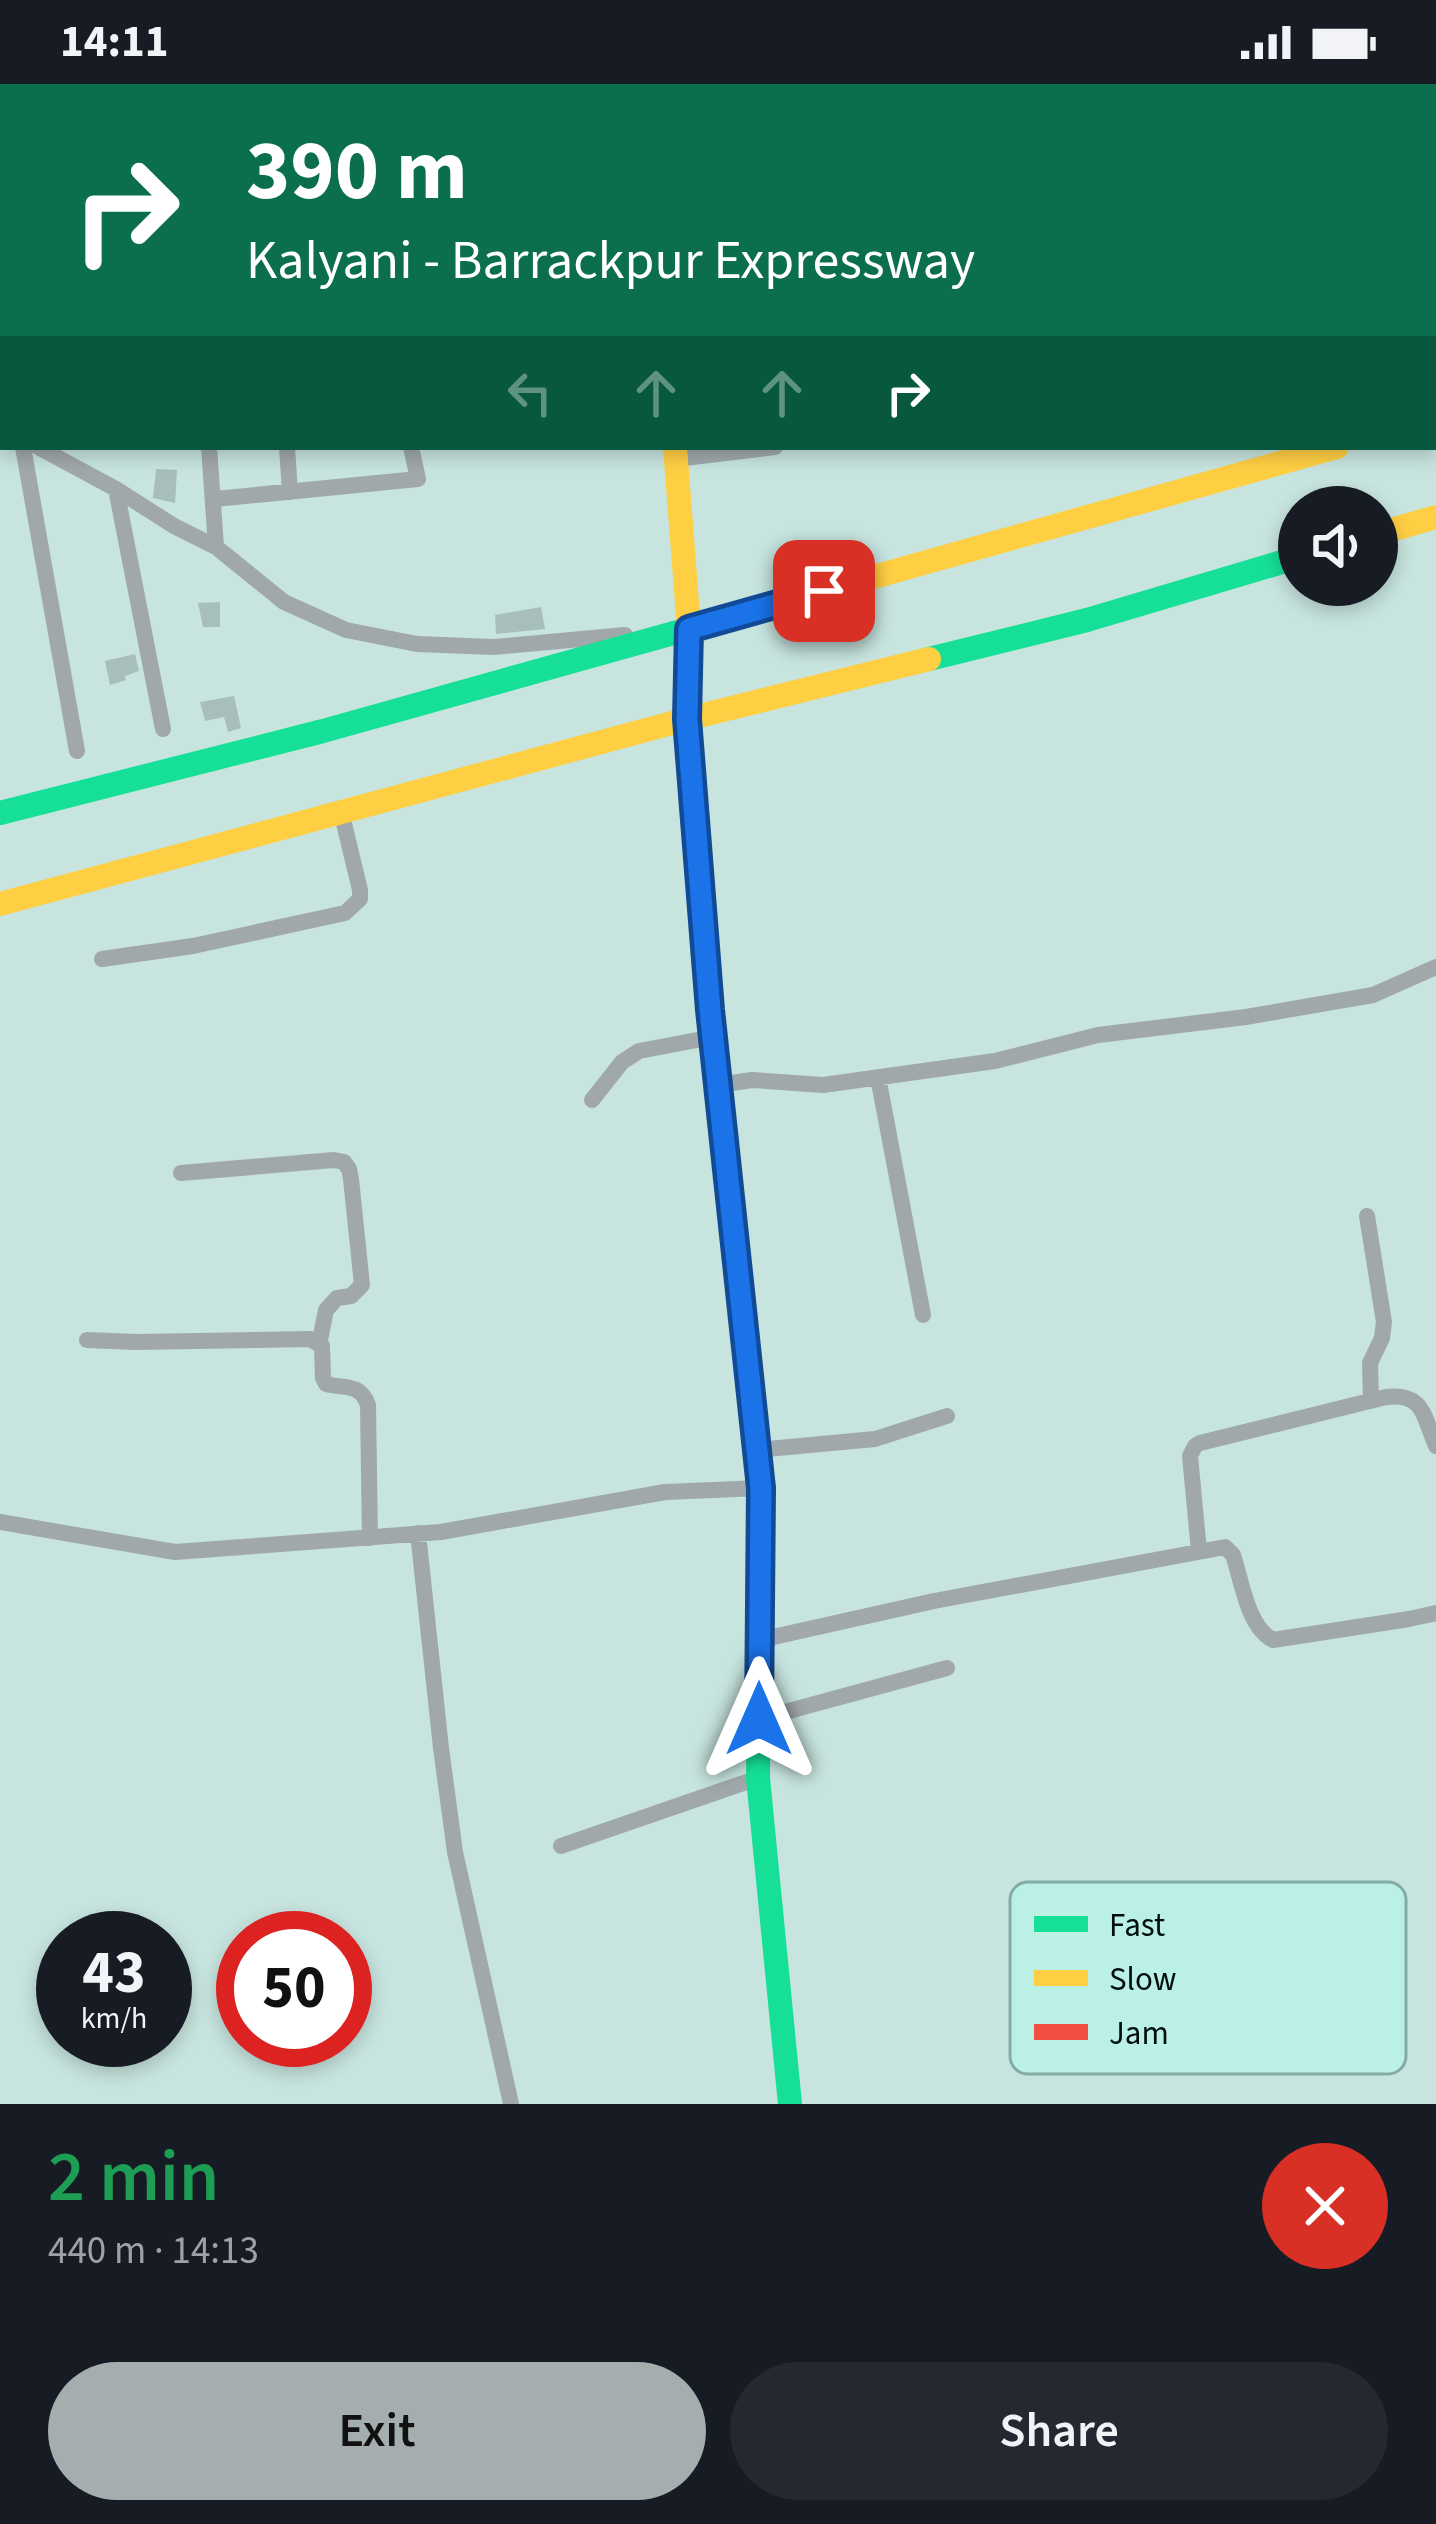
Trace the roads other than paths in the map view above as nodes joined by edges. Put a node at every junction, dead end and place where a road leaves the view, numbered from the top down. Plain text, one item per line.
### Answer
1 (24, 450) edge
2 (44, 450) edge
3 (209, 450) edge
4 (287, 450) edge
5 (412, 450) edge
6 (725, 450) edge
7 (1325, 450) edge
8 (675, 453) edge
9 (116, 489) junction
10 (290, 492) junction
11 (214, 500) junction
12 (1436, 517) edge
13 (1398, 528) edge
14 (217, 548) junction
15 (1278, 563) edge
16 (689, 629) junction
17 (687, 719) junction
18 (163, 729) dead end
19 (76, 751) dead end
20 (340, 812) junction
21 (0, 813) edge
22 (0, 904) edge
23 (102, 959) dead end
24 (1436, 967) edge
25 (712, 1037) junction
26 (878, 1077) junction
27 (718, 1085) junction
28 (592, 1100) dead end
29 (181, 1173) dead end
30 (1367, 1216) dead end
31 (923, 1315) dead end
32 (87, 1340) dead end
33 (320, 1345) junction
34 (1371, 1401) junction
35 (946, 1416) dead end
36 (1436, 1446) edge
37 (757, 1450) junction
38 (761, 1488) junction
39 (0, 1522) edge
40 (418, 1534) junction
41 (370, 1538) junction
42 (1199, 1550) junction
43 (1436, 1612) edge
44 (760, 1640) junction
45 (947, 1668) dead end
46 (759, 1719) junction
47 (758, 1778) junction
48 (561, 1846) dead end
49 (511, 2104) edge
50 (790, 2104) edge

1 - 19 street
2 - 9 street
3 - 11 street
4 - 10 street
5 - 10 street
6 - 8 street
7 - 16 main road
8 - 16 main road
9 - 14 street
9 - 18 street
10 - 11 street
11 - 14 street
12 - 13 main road
14 - 16 street
15 - 17 main road
16 - 17 main road
16 - 21 main road
17 - 20 main road
17 - 25 main road
20 - 22 main road
20 - 23 street
24 - 26 street
25 - 27 main road
25 - 28 street
26 - 27 street
26 - 31 street
27 - 37 main road
29 - 33 street
30 - 34 street
32 - 33 street
33 - 41 street
34 - 36 street
34 - 42 street
35 - 37 street
37 - 38 main road
38 - 40 street
38 - 44 main road
39 - 41 street
40 - 41 street
40 - 49 street
42 - 43 street
42 - 44 street
44 - 46 main road
45 - 46 street
46 - 47 main road
47 - 48 street
47 - 50 main road

